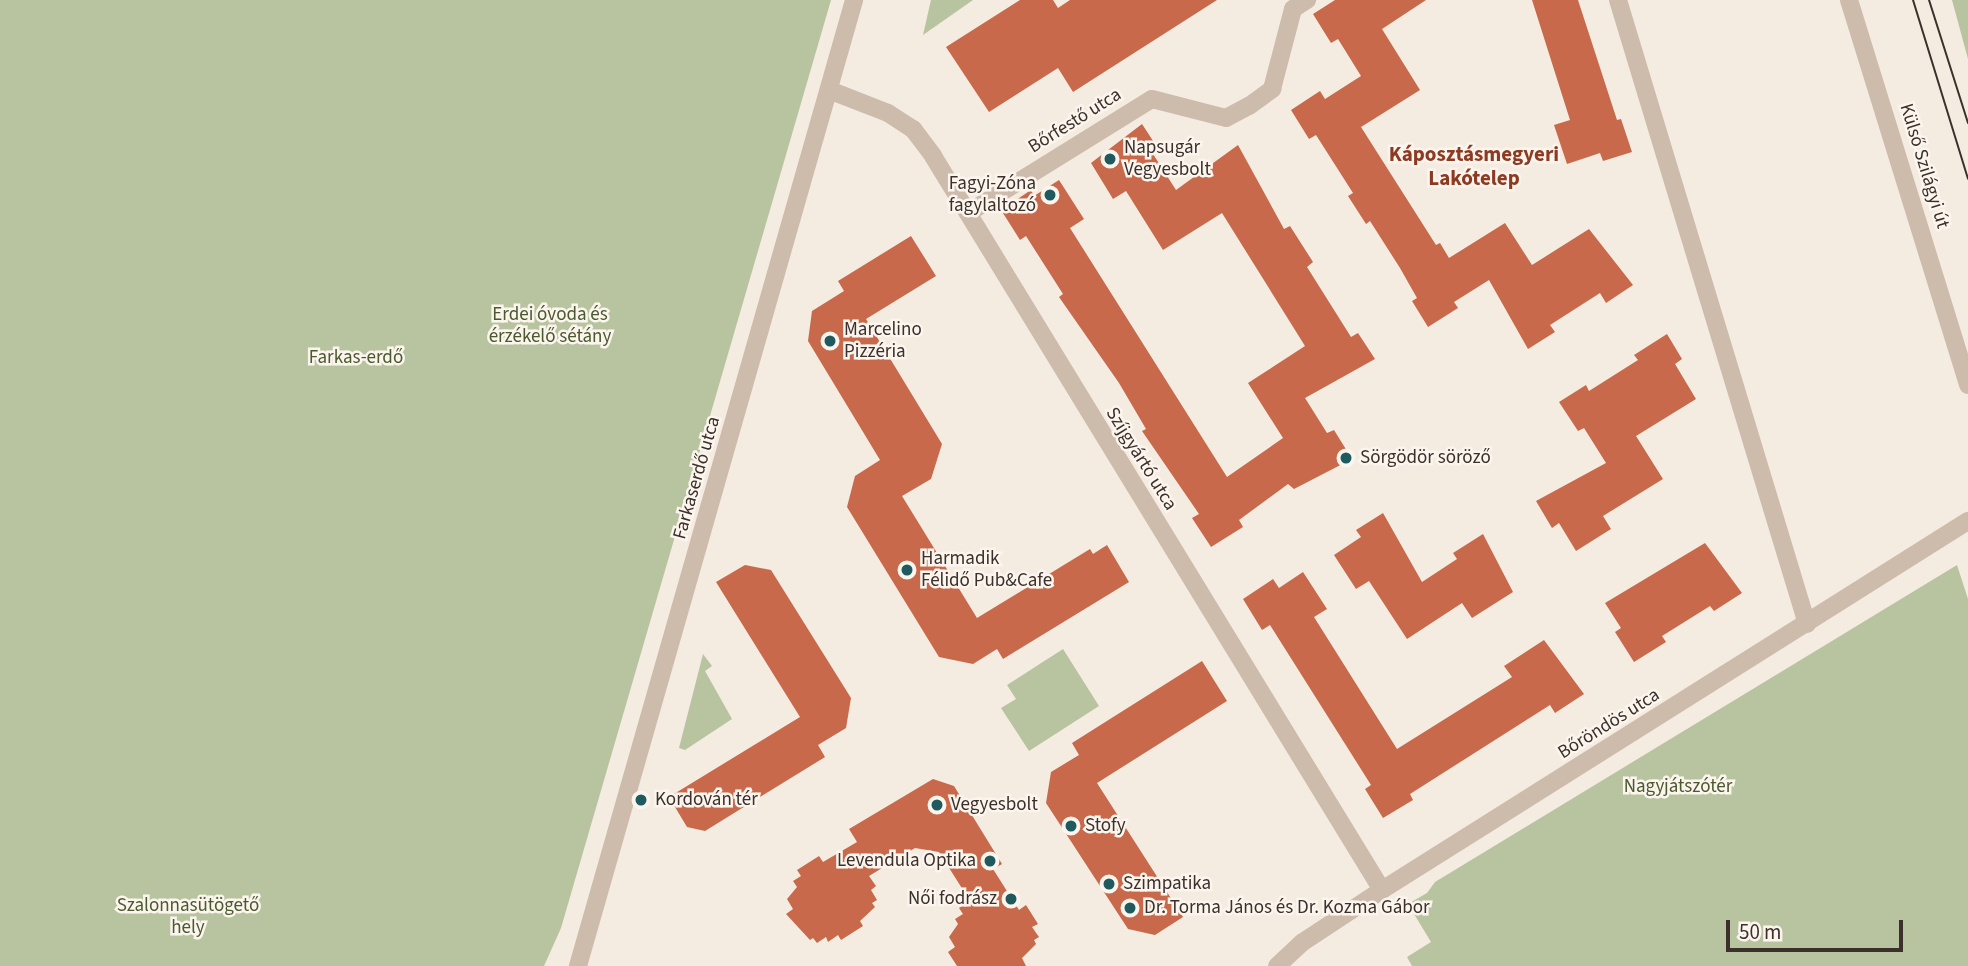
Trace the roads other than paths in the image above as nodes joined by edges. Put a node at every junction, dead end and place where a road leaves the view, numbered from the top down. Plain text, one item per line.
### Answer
1 (854, 0) edge
2 (1307, 0) edge
3 (1618, 0) edge
4 (1849, 0) edge
5 (830, 89) junction
6 (968, 213) junction
7 (1968, 385) edge
8 (1968, 522) edge
9 (1807, 624) junction
10 (1382, 890) junction
11 (578, 966) edge
12 (1277, 966) edge

1 - 5 street, Farkaserdő utca
2 - 6 street, Bőrfestő utca
3 - 9 street
4 - 7 street, Külső Szilágyi út
5 - 6 street, Szíjgyártó utca
5 - 11 street, Farkaserdő utca
6 - 10 street, Szíjgyártó utca
8 - 9 street, Bőröndös utca
9 - 10 street, Bőröndös utca
10 - 12 street, Bőröndös utca

